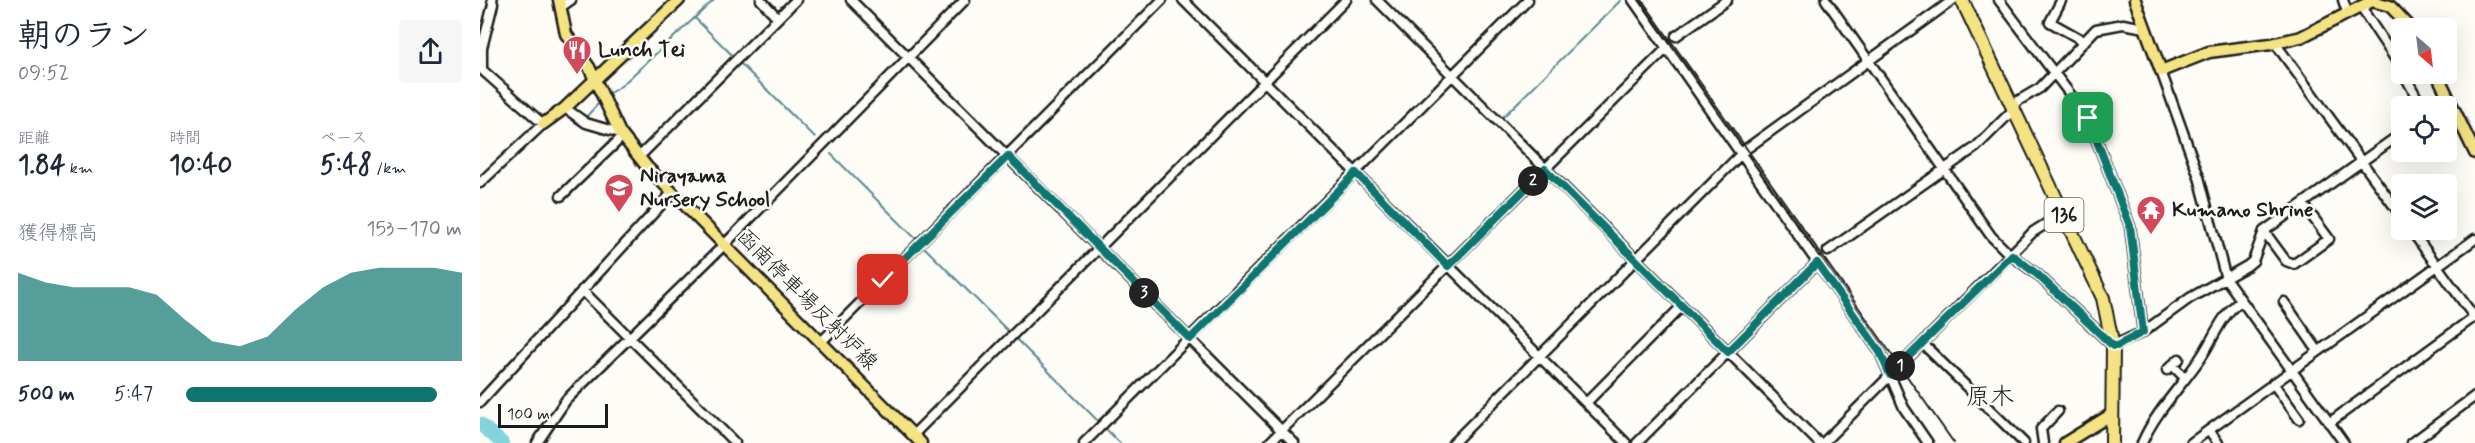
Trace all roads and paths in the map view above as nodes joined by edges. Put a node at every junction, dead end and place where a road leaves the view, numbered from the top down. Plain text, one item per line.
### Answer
1 (492, 0) edge
2 (571, 0) edge
3 (679, 0) edge
4 (761, 0) edge
5 (796, 0) edge
6 (851, 0) edge
7 (965, 0) edge
8 (1162, 0) edge
9 (1183, 0) edge
10 (1346, 0) edge
11 (1377, 0) edge
12 (1528, 0) edge
13 (1633, 0) edge
14 (1727, 0) edge
15 (1826, 0) edge
16 (1953, 0) edge
17 (1962, 0) edge
18 (1999, 0) edge
19 (2135, 0) edge
20 (2343, 0) edge
21 (2061, 1) edge
22 (560, 4) edge
23 (2360, 6) junction
24 (2347, 12) junction
25 (778, 18) junction
26 (2401, 18) edge
27 (2145, 28) junction
28 (1676, 36) dead end
29 (2084, 41) junction
30 (2275, 44) junction
31 (1666, 48) junction
32 (2391, 52) edge
33 (908, 57) junction
34 (1869, 62) junction
35 (481, 69) edge
36 (2161, 71) junction
37 (2055, 73) junction
38 (1452, 76) junction
39 (594, 80) junction
40 (1264, 81) junction
41 (2409, 84) edge
42 (2442, 84) edge
43 (2416, 96) dead end
44 (2013, 107) junction
45 (565, 108) junction
46 (543, 124) junction
47 (621, 134) junction
48 (2391, 141) edge
49 (2475, 153) edge
50 (1741, 154) junction
51 (1008, 156) junction
52 (639, 157) junction
53 (2362, 162) junction
54 (1545, 169) junction
55 (1945, 170) junction
56 (1356, 173) junction
57 (480, 183) edge
58 (671, 194) junction
59 (561, 196) dead end
60 (2391, 202) edge
61 (2303, 204) junction
62 (2063, 213) junction
63 (2264, 231) junction
64 (2475, 239) edge
65 (2418, 240) edge
66 (724, 245) junction
67 (1100, 248) junction
68 (1828, 251) dead end
69 (2012, 255) junction
70 (1637, 260) junction
71 (1817, 263) junction
72 (1448, 266) junction
73 (2437, 266) junction
74 (2226, 279) junction
75 (582, 290) junction
76 (2241, 301) junction
77 (2284, 302) dead end
78 (1682, 306) junction
79 (2475, 318) edge
80 (2143, 332) junction
81 (630, 337) junction
82 (1190, 339) junction
83 (821, 342) junction
84 (1923, 344) junction
85 (2113, 346) junction
86 (2318, 351) junction
87 (1728, 352) junction
88 (1539, 357) junction
89 (2172, 365) dead end
90 (2291, 371) junction
91 (1890, 375) junction
92 (2185, 378) junction
93 (2273, 383) junction
94 (2475, 396) edge
95 (480, 402) edge
96 (1586, 403) junction
97 (2058, 411) dead end
98 (2112, 414) junction
99 (2299, 419) dead end
100 (2329, 423) junction
101 (1281, 430) junction
102 (2209, 430) junction
103 (917, 439) edge
104 (537, 443) edge
105 (735, 443) edge
106 (1084, 443) edge
107 (1269, 443) edge
108 (1294, 443) edge
109 (1453, 443) edge
110 (1626, 443) edge
111 (1637, 443) edge
112 (1821, 443) edge
113 (1928, 443) edge
114 (2024, 443) edge
115 (2043, 443) edge
116 (2065, 443) edge
117 (2112, 443) edge
118 (2142, 443) edge
119 (2191, 443) edge
120 (2218, 443) edge
121 (2344, 443) edge
122 (2412, 443) edge

1 - 35 street
2 - 22 street
3 - 39 main road
4 - 25 street
5 - 25 street
6 - 33 street
7 - 33 street
8 - 51 street
9 - 40 street
10 - 40 street
11 - 38 street
12 - 38 street
13 - 31 street
14 - 28 street
15 - 34 street
16 - 34 street
17 - 44 highway, 136
18 - 37 street
19 - 27 main road
20 - 24 street
21 - 29 street
22 - 39 main road, 函南停車場反射炉線
23 - 24 main road
23 - 26 main road
23 - 32 street
24 - 30 main road
25 - 52 street
27 - 29 street
27 - 36 main road
29 - 37 street
30 - 36 main road
30 - 53 street
31 - 50 street
31 - 54 street
33 - 51 street
33 - 66 street
34 - 50 street
34 - 55 street
35 - 46 street
36 - 74 street
37 - 44 street
37 - 80 street
38 - 54 street
38 - 56 street
39 - 45 main road
39 - 47 main road, 函南停車場反射炉線
40 - 56 street
40 - 67 street
41 - 43 street
42 - 49 main road
44 - 55 street
44 - 62 highway, 136
45 - 46 main road
45 - 47 street
46 - 57 street
47 - 52 main road, 函南停車場反射炉線
47 - 59 street
48 - 53 street
50 - 70 street
50 - 71 street
51 - 67 street
51 - 83 street
52 - 58 main road, 函南停車場反射炉線
53 - 60 street
53 - 61 street
54 - 70 street
54 - 72 street
55 - 68 street
55 - 69 street
56 - 72 street
56 - 82 street
58 - 66 main road, 函南停車場反射炉線
58 - 75 street
61 - 63 street
61 - 63 street
62 - 69 street
62 - 85 highway, 136
63 - 74 street
64 - 73 street
65 - 73 street
66 - 81 street
66 - 83 main road, 函南停車場反射炉線
67 - 82 street
67 - 103 street
69 - 84 street
69 - 85 street
70 - 78 street
70 - 88 street
71 - 87 street
71 - 91 street
72 - 88 street
72 - 101 street
73 - 79 street
73 - 86 street
74 - 76 street
74 - 80 street
75 - 81 street
75 - 95 street
76 - 90 street
76 - 92 street
77 - 86 street
78 - 87 street
78 - 96 street
79 - 100 street
80 - 85 street
81 - 104 street
81 - 105 street
82 - 101 street
82 - 106 street
83 - 103 main road, 函南停車場反射炉線
84 - 91 street
84 - 114 street
85 - 98 highway, 136
86 - 90 street
87 - 111 street
87 - 112 street
88 - 96 street
88 - 109 street
89 - 92 street
90 - 93 street
90 - 100 street
91 - 112 street
91 - 113 street
92 - 118 street
93 - 99 street
93 - 102 street
94 - 122 street
96 - 110 street
97 - 115 street
98 - 116 main road
98 - 117 highway, 136
100 - 121 street
101 - 107 street
101 - 108 street
102 - 119 street
102 - 120 street

